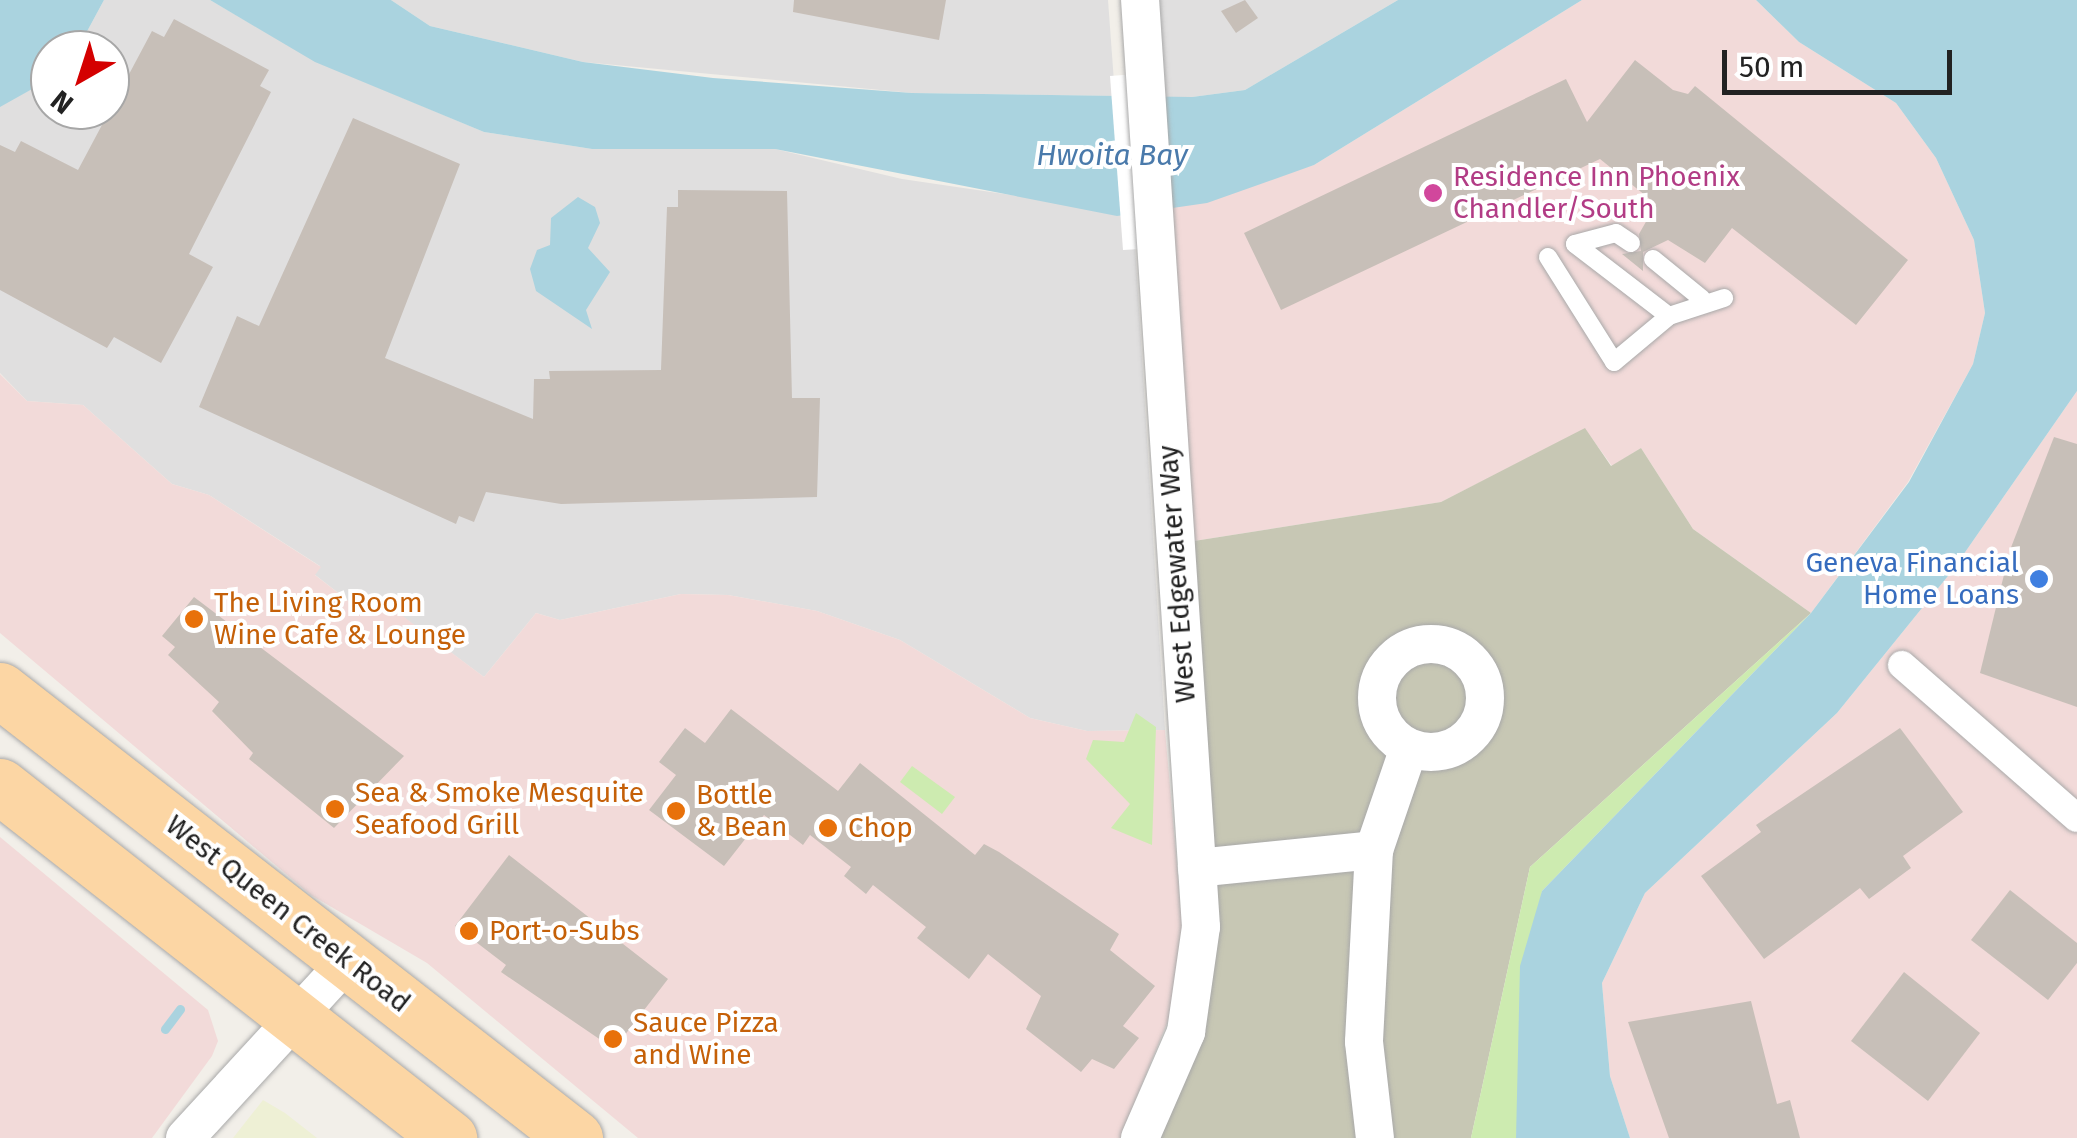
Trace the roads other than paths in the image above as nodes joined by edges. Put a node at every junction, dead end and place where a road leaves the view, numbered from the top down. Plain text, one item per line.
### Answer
1 (1140, 0) edge
2 (1632, 243) dead end
3 (1548, 257) dead end
4 (1653, 260) dead end
5 (1724, 298) dead end
6 (1702, 299) junction
7 (1669, 316) junction
8 (1902, 665) dead end
9 (0, 690) edge
10 (1409, 748) dead end
11 (0, 786) edge
12 (2077, 818) edge
13 (1374, 850) junction
14 (1197, 868) junction
15 (348, 961) junction
16 (290, 1016) junction
17 (185, 1138) edge
18 (449, 1138) edge
19 (574, 1138) edge
20 (1140, 1138) edge
21 (1376, 1138) edge

1 - 14 street, West Edgewater Way
2 - 7 lane
3 - 7 lane
4 - 6 lane
5 - 6 lane
6 - 7 lane
8 - 12 street
9 - 15 main road, West Queen Creek Road
10 - 13 street
11 - 16 main road
13 - 14 street
13 - 21 street
14 - 20 street, West Edgewater Way
15 - 16 street
15 - 19 main road, West Queen Creek Road
16 - 17 street
16 - 18 main road

